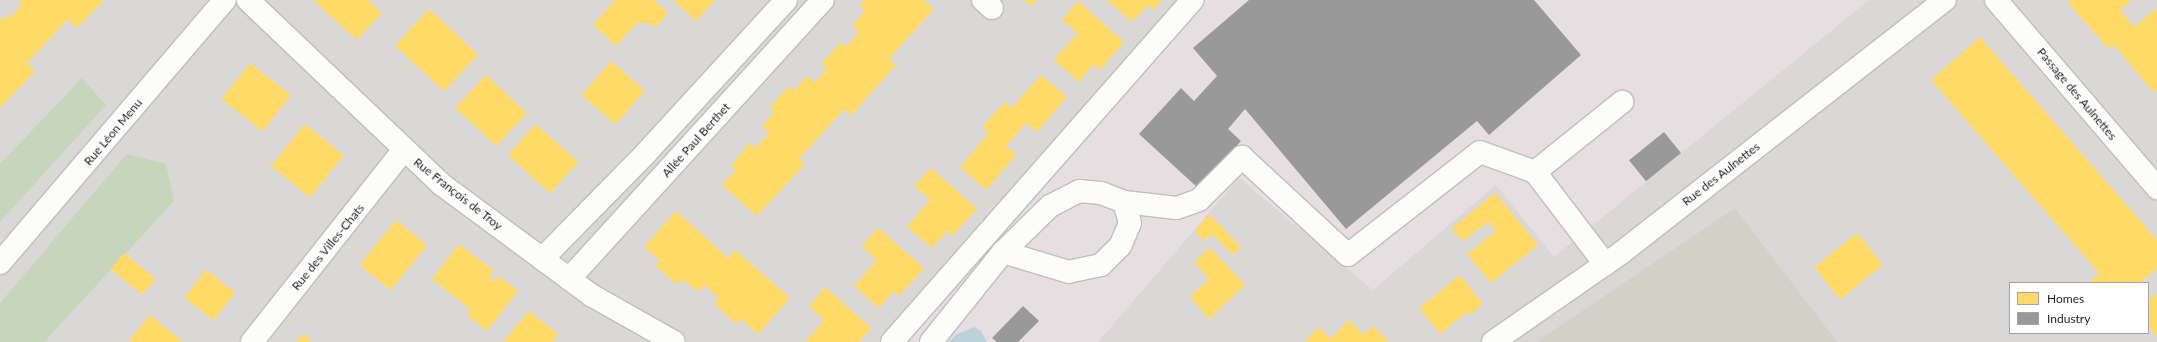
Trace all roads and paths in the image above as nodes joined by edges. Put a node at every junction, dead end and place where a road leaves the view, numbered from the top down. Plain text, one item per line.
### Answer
1 (225, 0) edge
2 (248, 0) edge
3 (786, 0) edge
4 (823, 0) edge
5 (1192, 0) edge
6 (1945, 0) edge
7 (1996, 0) edge
8 (1622, 102) dead end
9 (404, 151) junction
10 (1535, 172) junction
11 (2157, 188) edge
12 (1124, 202) junction
13 (1003, 252) junction
14 (542, 259) junction
15 (0, 263) edge
16 (1605, 264) junction
17 (569, 279) junction
18 (252, 342) edge
19 (674, 342) edge
20 (892, 342) edge
21 (931, 342) edge
22 (1493, 342) edge

1 - 15 street, Rue Léon Menu
2 - 9 street, Rue François de Troy
3 - 14 street
4 - 17 street, Allée Paul Berthet
5 - 20 street
6 - 16 street, Rue des Aulnettes
7 - 11 street, Passage des Aulnettes
8 - 10 street
9 - 14 street, Rue François de Troy
9 - 18 street, Rue des Villes-Chats
10 - 12 street
10 - 16 street
12 - 13 street
12 - 13 street
13 - 21 street
14 - 17 street, Rue François de Troy
16 - 22 street, Rue des Aulnettes
17 - 19 street, Rue François de Troy

